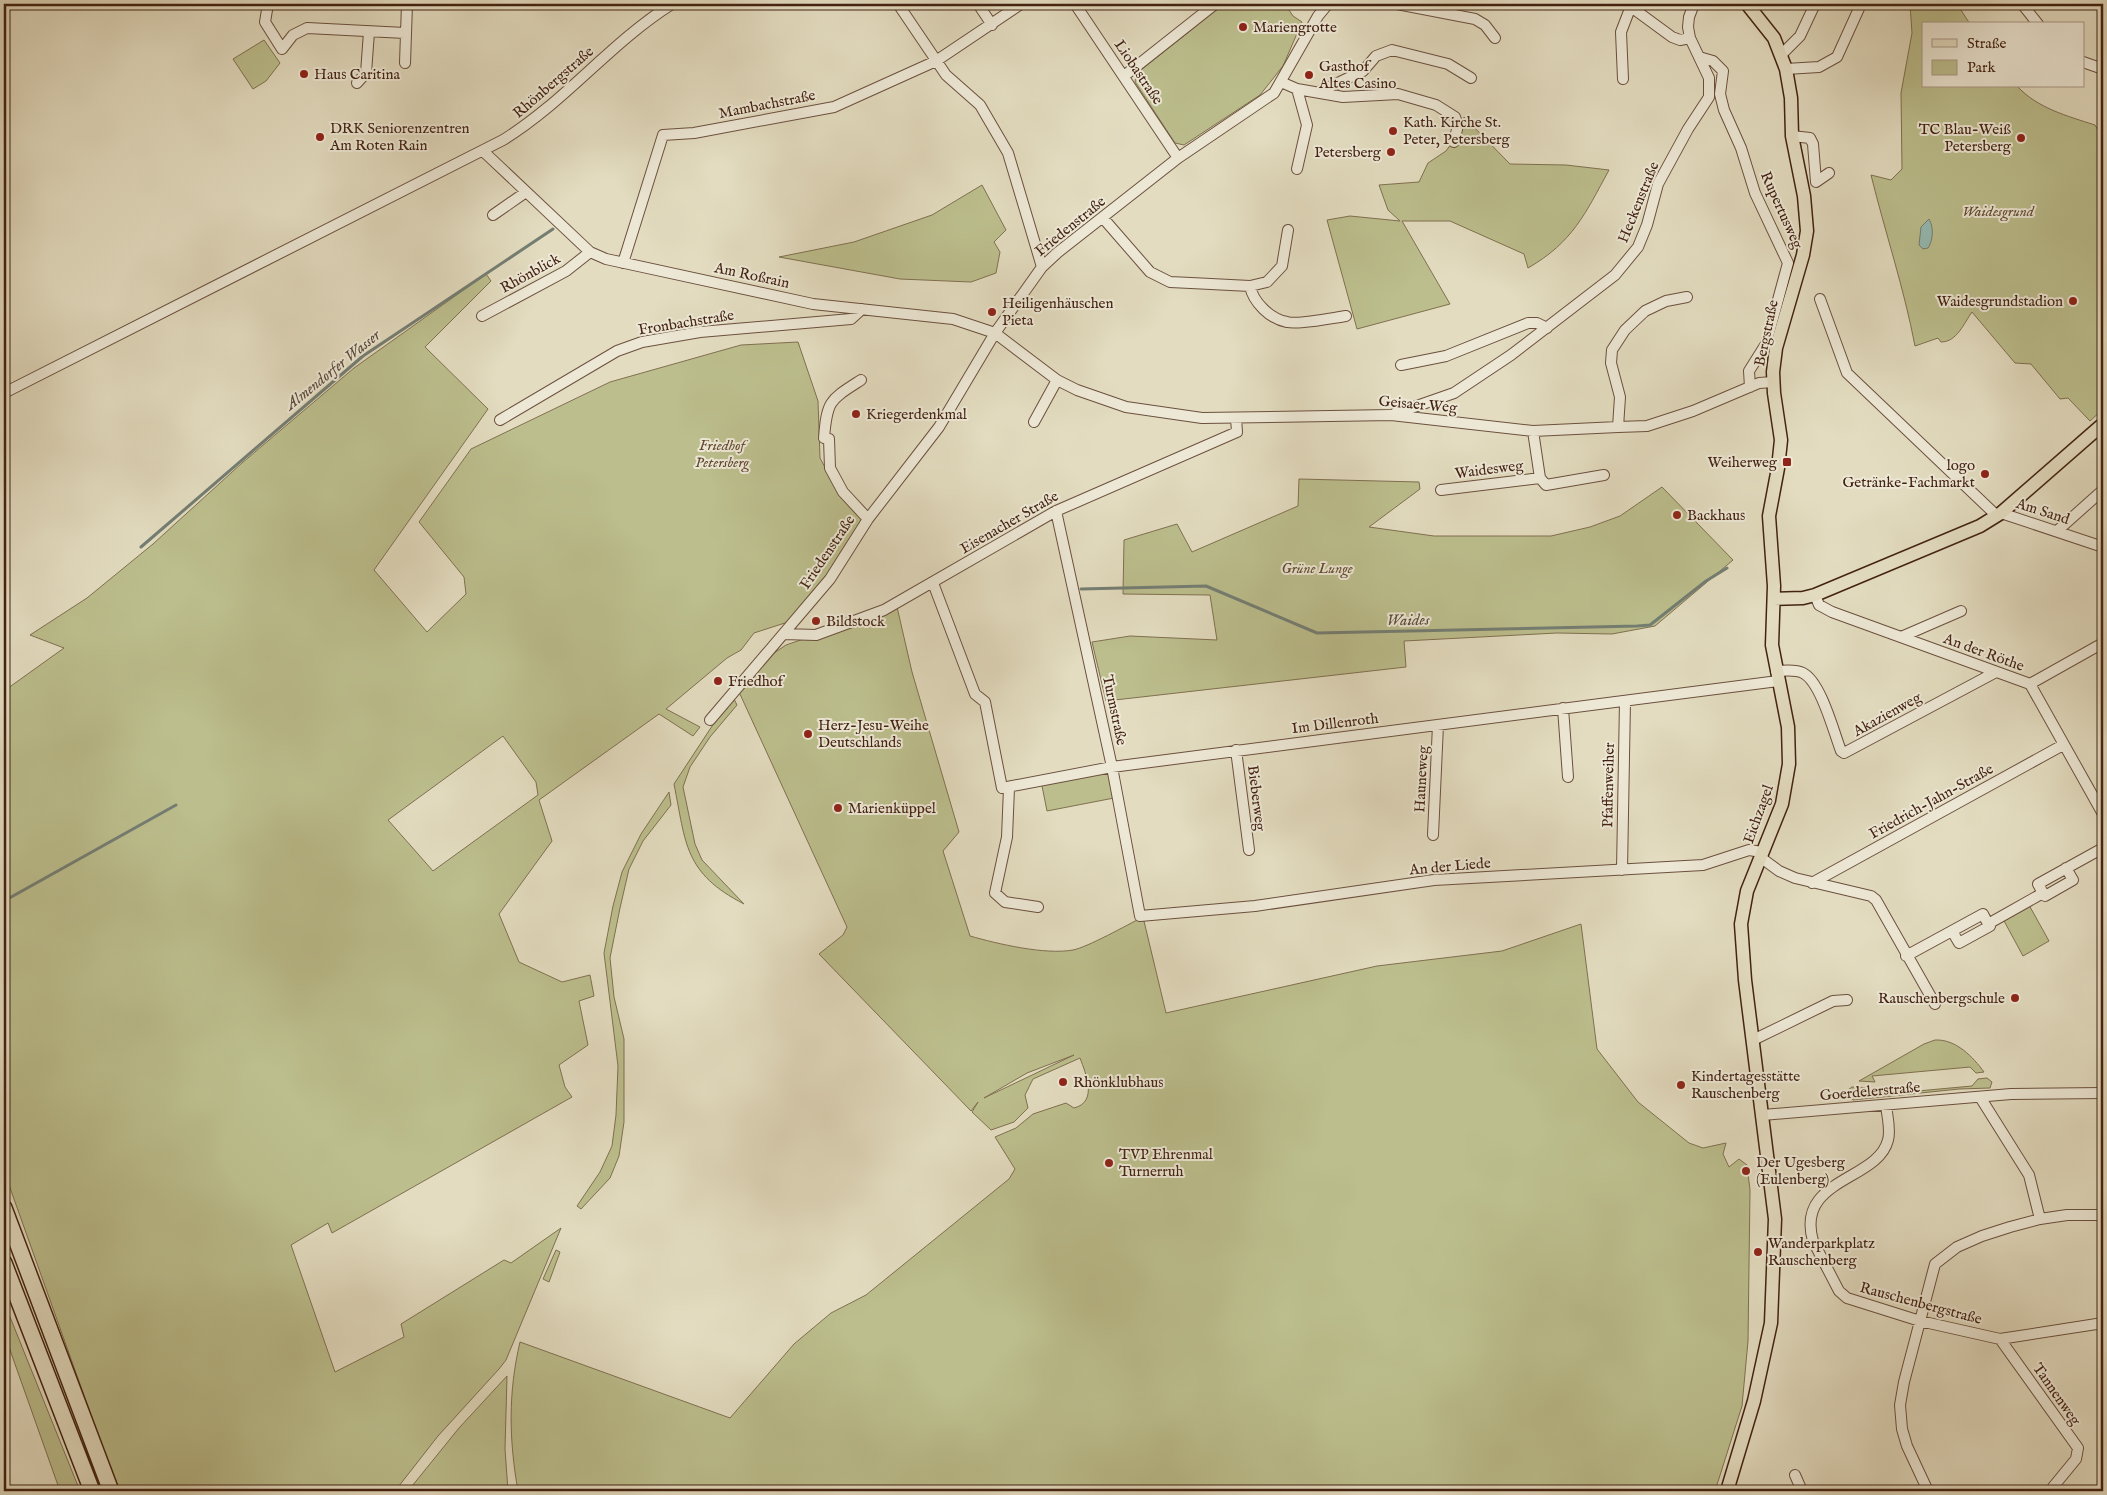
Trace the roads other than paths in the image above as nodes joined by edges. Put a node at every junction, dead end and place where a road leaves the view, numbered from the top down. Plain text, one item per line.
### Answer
1 (268, 4) edge
2 (406, 4) edge
3 (672, 4) edge
4 (898, 4) edge
5 (978, 4) edge
6 (1021, 4) edge
7 (1074, 4) edge
8 (1215, 4) edge
9 (1328, 4) edge
10 (1397, 4) edge
11 (1694, 4) edge
12 (1747, 4) edge
13 (1815, 4) edge
14 (1862, 4) edge
15 (2022, 4) edge
16 (1629, 5) edge
17 (2036, 22) edge
18 (992, 25) junction
19 (369, 32) junction
20 (405, 34) junction
21 (1495, 38) dead end
22 (1690, 38) junction
23 (1782, 54) junction
24 (1699, 57) junction
25 (936, 61) junction
26 (2084, 62) edge
27 (405, 63) dead end
28 (1786, 69) junction
29 (2103, 69) edge
30 (1124, 76) junction
31 (1471, 78) dead end
32 (1623, 79) dead end
33 (1281, 82) junction
34 (357, 83) dead end
35 (1297, 89) junction
36 (1319, 92) junction
37 (1792, 136) junction
38 (1454, 142) dead end
39 (483, 151) junction
40 (1178, 158) junction
41 (1297, 169) dead end
42 (1829, 173) dead end
43 (526, 192) junction
44 (493, 215) dead end
45 (1103, 218) junction
46 (1288, 230) dead end
47 (590, 252) junction
48 (623, 263) junction
49 (1042, 267) junction
50 (1250, 286) junction
51 (1687, 297) dead end
52 (1820, 299) dead end
53 (862, 309) junction
54 (482, 316) dead end
55 (1346, 316) dead end
56 (1547, 328) junction
57 (995, 333) junction
58 (1401, 365) dead end
59 (861, 380) dead end
60 (1058, 380) junction
61 (1773, 382) junction
62 (1750, 386) junction
63 (4, 393) edge
64 (1391, 415) junction
65 (1236, 418) junction
66 (500, 420) dead end
67 (1034, 422) dead end
68 (2103, 424) edge
69 (1618, 428) junction
70 (1533, 430) junction
71 (1604, 475) dead end
72 (1540, 478) junction
73 (1441, 490) dead end
74 (2103, 490) edge
75 (1056, 511) junction
76 (1999, 514) junction
77 (868, 519) junction
78 (2057, 531) junction
79 (2103, 547) edge
80 (933, 583) junction
81 (1814, 595) junction
82 (1774, 599) junction
83 (1961, 611) dead end
84 (784, 634) junction
85 (1902, 638) junction
86 (2103, 643) edge
87 (1996, 672) junction
88 (1777, 676) junction
89 (2030, 684) junction
90 (1624, 701) junction
91 (1563, 708) junction
92 (710, 720) dead end
93 (1438, 725) junction
94 (2063, 745) junction
95 (1236, 750) junction
96 (1112, 767) junction
97 (1568, 777) dead end
98 (1009, 788) junction
99 (2103, 814) edge
100 (1433, 835) dead end
101 (2103, 848) edge
102 (1249, 850) dead end
103 (1761, 854) junction
104 (1622, 870) junction
105 (1812, 883) junction
106 (1038, 907) dead end
107 (1140, 916) joint
108 (1906, 956) junction
109 (1847, 1000) dead end
110 (1935, 1004) dead end
111 (1753, 1040) junction
112 (2103, 1093) edge
113 (1980, 1097) junction
114 (1886, 1105) junction
115 (1763, 1115) junction
116 (4, 1208) edge
117 (2103, 1215) edge
118 (2040, 1219) junction
119 (4, 1263) edge
120 (1920, 1321) junction
121 (2103, 1323) edge
122 (2000, 1339) junction
123 (1795, 1475) dead end
124 (92, 1491) edge
125 (111, 1491) edge
126 (1727, 1491) edge
127 (1802, 1491) edge
128 (1928, 1491) edge
129 (2052, 1491) edge

1 - 19 street
2 - 20 street
3 - 39 street, Rhönbergstraße
4 - 25 street
5 - 18 street
6 - 18 street, Mambachstraße
7 - 30 street, Liobastraße
8 - 30 street
9 - 33 street, Friedenstraße
10 - 21 street
11 - 22 street, Heckenstraße
12 - 23 main road, Bergstraße
13 - 23 street
14 - 28 street
15 - 17 street
16 - 22 street
16 - 32 street
18 - 25 street, Mambachstraße
19 - 20 street
19 - 34 street
20 - 27 street
22 - 24 street, Heckenstraße
23 - 28 main road, Bergstraße
24 - 56 street, Heckenstraße
24 - 62 street, Rupertusweg
25 - 48 street, Mambachstraße
25 - 49 street
26 - 29 street
28 - 37 main road, Bergstraße
30 - 40 street, Liobastraße
31 - 36 street
33 - 35 street
33 - 40 street, Friedenstraße
35 - 36 street
35 - 41 street
36 - 38 street
37 - 42 street
37 - 61 main road, Bergstraße
39 - 43 street, Am Roßrain
39 - 63 street, Rhönbergstraße
40 - 45 street, Friedenstraße
43 - 44 street
43 - 47 street, Am Roßrain
45 - 49 street, Friedenstraße
45 - 50 street
46 - 50 street
47 - 48 street, Am Roßrain
47 - 54 street, Rhönblick
48 - 53 street, Am Roßrain
49 - 57 street, Friedenstraße
50 - 55 street
51 - 69 street
52 - 76 street
53 - 57 street, Am Roßrain
53 - 66 street, Fronbachstraße
56 - 58 street
56 - 64 street, Heckenstraße
57 - 60 street, Geisaer Weg
57 - 77 street, Friedenstraße
59 - 77 street
60 - 65 street, Geisaer Weg
60 - 67 street
61 - 62 street, Geisaer Weg
61 - 82 main road, Bergstraße
62 - 69 street, Geisaer Weg
64 - 65 street, Geisaer Weg
64 - 70 street, Geisaer Weg
65 - 75 street, Eisenacher Straße
68 - 76 main road
69 - 70 street, Geisaer Weg
70 - 72 street, Waidesweg
71 - 72 street, Waidesweg
72 - 73 street, Waidesweg
74 - 78 street
75 - 80 street, Eisenacher Straße
75 - 96 street, Turmstraße
76 - 78 street, Am Sand
76 - 81 main road
77 - 84 street, Friedenstraße
78 - 79 street, Am Sand
80 - 84 street, Eisenacher Straße
80 - 98 street
81 - 82 main road
81 - 85 street, An der Röthe
82 - 88 main road, Eichzagel
83 - 85 street, An der Röthe
84 - 92 street, Friedenstraße
85 - 87 street, An der Röthe
86 - 89 street
87 - 88 street, Akazienweg
87 - 89 street, An der Röthe
88 - 90 street, Im Dillenroth
88 - 103 main road, Eichzagel
89 - 94 street, An der Röthe
90 - 91 street, Im Dillenroth
90 - 104 street, Pfaffenweiher
91 - 93 street, Im Dillenroth
91 - 97 street
93 - 95 street, Im Dillenroth
93 - 100 street, Hauneweg
94 - 99 street, An der Röthe
94 - 105 street, Friedrich-Jahn-Straße
95 - 96 street, Im Dillenroth
95 - 102 street, Bieberweg
96 - 98 street
96 - 107 street, Turmstraße
98 - 106 street
101 - 108 street
103 - 104 street, An der Liede
103 - 105 street
103 - 111 main road, Eichzagel
104 - 107 street, An der Liede
105 - 108 street
108 - 110 street
109 - 111 street
111 - 115 main road, Eichzagel
112 - 113 street, Goerdelerstraße
113 - 114 street, Goerdelerstraße
113 - 118 street
114 - 115 street, Goerdelerstraße
114 - 120 street, Rauschenbergstraße
115 - 126 main road, Eichzagel
116 - 125 highway
117 - 118 street
118 - 120 street
119 - 124 highway
120 - 122 street, Rauschenbergstraße
120 - 128 street
121 - 122 street, Rauschenbergstraße
122 - 129 street, Tannenweg
123 - 127 street

